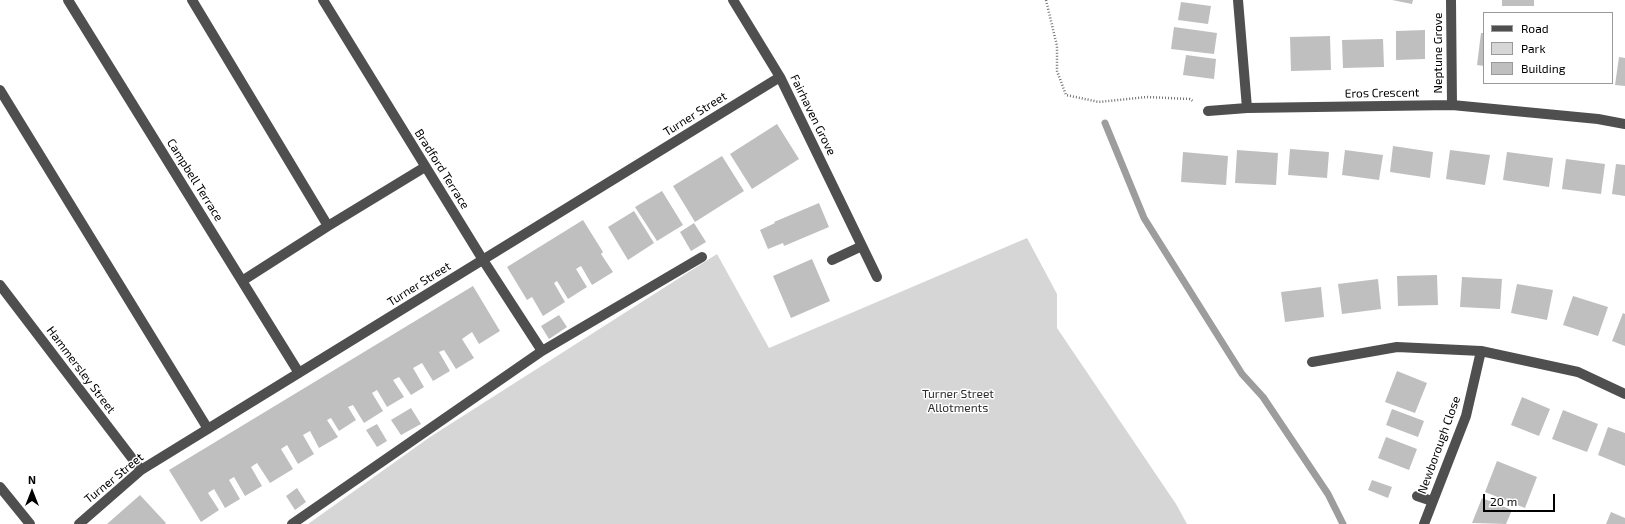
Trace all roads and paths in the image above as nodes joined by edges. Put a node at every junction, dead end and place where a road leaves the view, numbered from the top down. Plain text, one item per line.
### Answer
1 (68, 0) edge
2 (192, 0) edge
3 (323, 0) edge
4 (733, 0) edge
5 (1046, 0) edge
6 (1238, 0) edge
7 (1451, 0) edge
8 (780, 77) junction
9 (0, 90) edge
10 (1452, 105) junction
11 (1247, 108) junction
12 (1208, 111) joint
13 (1625, 124) edge
14 (425, 167) junction
15 (328, 226) junction
16 (862, 246) junction
17 (702, 257) dead end
18 (483, 260) junction
19 (832, 260) dead end
20 (877, 277) dead end
21 (242, 281) junction
22 (0, 285) edge
23 (542, 351) junction
24 (1481, 351) junction
25 (1312, 362) dead end
26 (299, 373) junction
27 (1625, 394) edge
28 (208, 429) junction
29 (141, 470) junction
30 (0, 487) edge
31 (1417, 496) dead end
32 (1432, 501) junction
33 (30, 524) edge
34 (79, 524) edge
35 (292, 524) edge
36 (1424, 524) edge

1 - 21 street, Campbell Terrace
2 - 15 street
3 - 14 street, Bradford Terrace
4 - 8 street, Fairhaven Grove
5 - 12 path
6 - 11 street
7 - 10 street, Neptune Grove
8 - 16 street, Fairhaven Grove
8 - 18 street, Turner Street
9 - 28 street
10 - 11 street, Eros Crescent
10 - 13 street, Eros Crescent
11 - 12 street, Eros Crescent
14 - 15 street
14 - 18 street, Bradford Terrace
15 - 21 street
16 - 19 street
16 - 20 street, Fairhaven Grove
17 - 23 street
18 - 23 street, Bradford Terrace
18 - 26 street, Turner Street
21 - 26 street, Campbell Terrace
22 - 29 street, Hammersley Street
23 - 35 street
24 - 25 street
24 - 27 street
24 - 32 street, Newborough Close
26 - 28 street, Turner Street
28 - 29 street, Turner Street
29 - 34 street, Turner Street
30 - 33 street
31 - 32 street
32 - 36 street, Newborough Close

